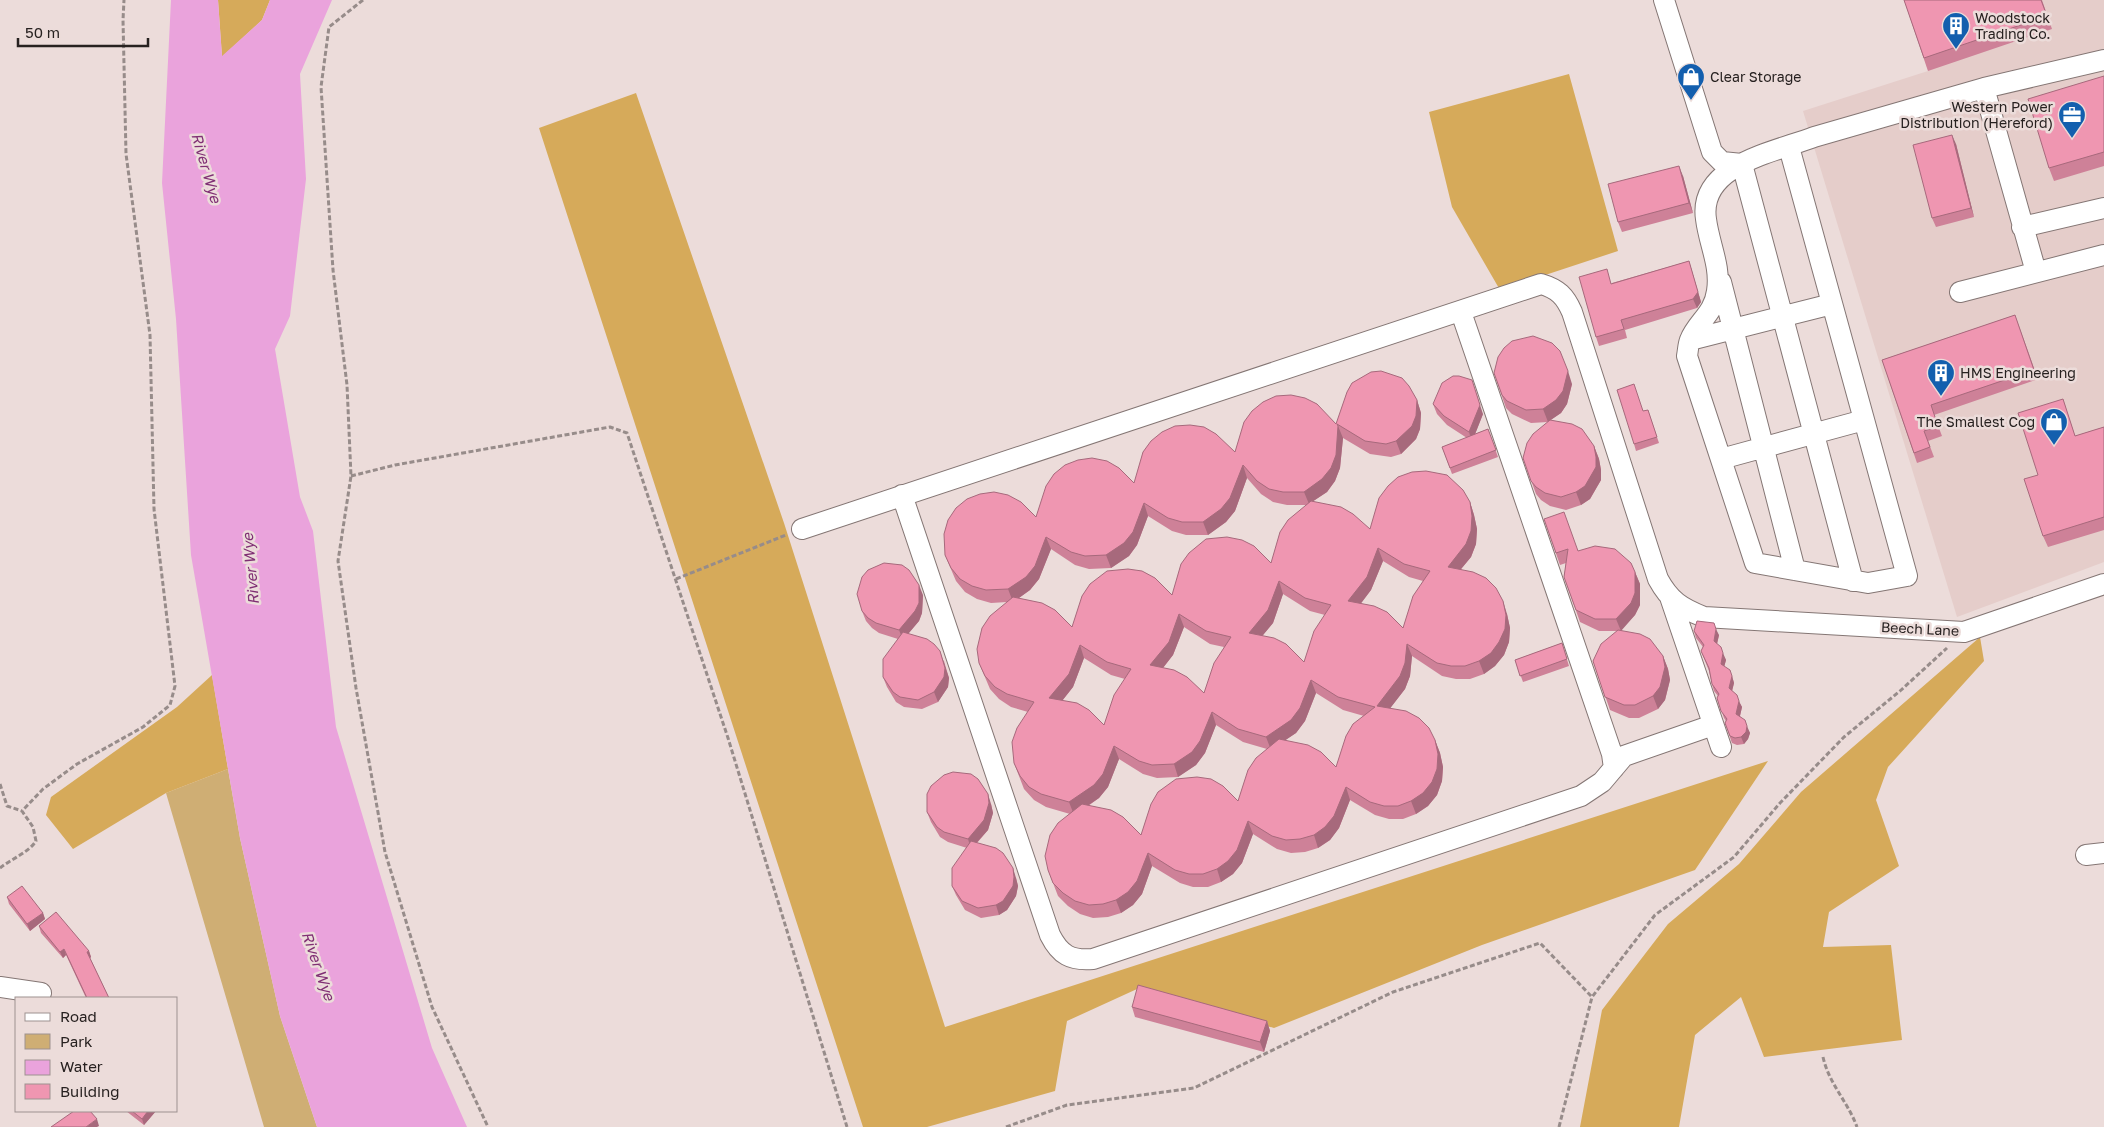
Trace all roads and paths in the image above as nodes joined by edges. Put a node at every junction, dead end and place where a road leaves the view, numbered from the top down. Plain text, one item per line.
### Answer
1 (124, 0) edge
2 (362, 0) edge
3 (1664, 0) edge
4 (2104, 60) edge
5 (1984, 88) junction
6 (1789, 147) junction
7 (1742, 164) junction
8 (2104, 208) edge
9 (2022, 227) junction
10 (2104, 255) edge
11 (1718, 269) junction
12 (2036, 272) junction
13 (1960, 292) dead end
14 (1832, 304) junction
15 (1461, 312) junction
16 (1782, 317) junction
17 (1733, 329) junction
18 (1690, 340) junction
19 (1864, 420) junction
20 (1814, 434) junction
21 (1764, 448) junction
22 (1721, 459) junction
23 (351, 476) junction
24 (902, 495) junction
25 (802, 529) joint
26 (1795, 570) junction
27 (676, 580) junction
28 (1853, 581) junction
29 (2104, 584) edge
30 (1670, 597) junction
31 (1964, 632) junction
32 (1713, 725) junction
33 (1721, 747) dead end
34 (1614, 768) junction
35 (0, 784) edge
36 (22, 811) junction
37 (0, 868) edge
38 (0, 987) edge
39 (41, 993) dead end
40 (1592, 997) junction
41 (1823, 1057) dead end
42 (488, 1127) edge
43 (846, 1127) edge
44 (1006, 1127) edge
45 (1559, 1127) edge
46 (1857, 1127) edge

1 - 36 path
2 - 23 path
3 - 7 street
4 - 5 street
5 - 6 street
5 - 9 street
6 - 7 street
6 - 14 street
7 - 11 street
7 - 16 street
8 - 9 street
9 - 12 street
10 - 12 street
11 - 17 street
11 - 18 street
12 - 13 street
14 - 16 street
14 - 19 street
15 - 24 street
15 - 30 street
15 - 34 street
16 - 17 street
16 - 20 street
17 - 18 street
17 - 21 street
18 - 22 street
19 - 20 street
19 - 28 street
20 - 21 street
20 - 28 street
21 - 22 street
21 - 26 street
22 - 26 street
23 - 27 path
23 - 42 path
24 - 25 street
24 - 34 street
25 - 27 path
26 - 28 street
27 - 43 path
29 - 31 street, Beech Lane
30 - 31 street, Beech Lane
30 - 32 street
31 - 40 path
32 - 33 street
32 - 34 street
35 - 36 path
36 - 37 path
38 - 39 street
40 - 44 path
40 - 45 path
41 - 46 path

